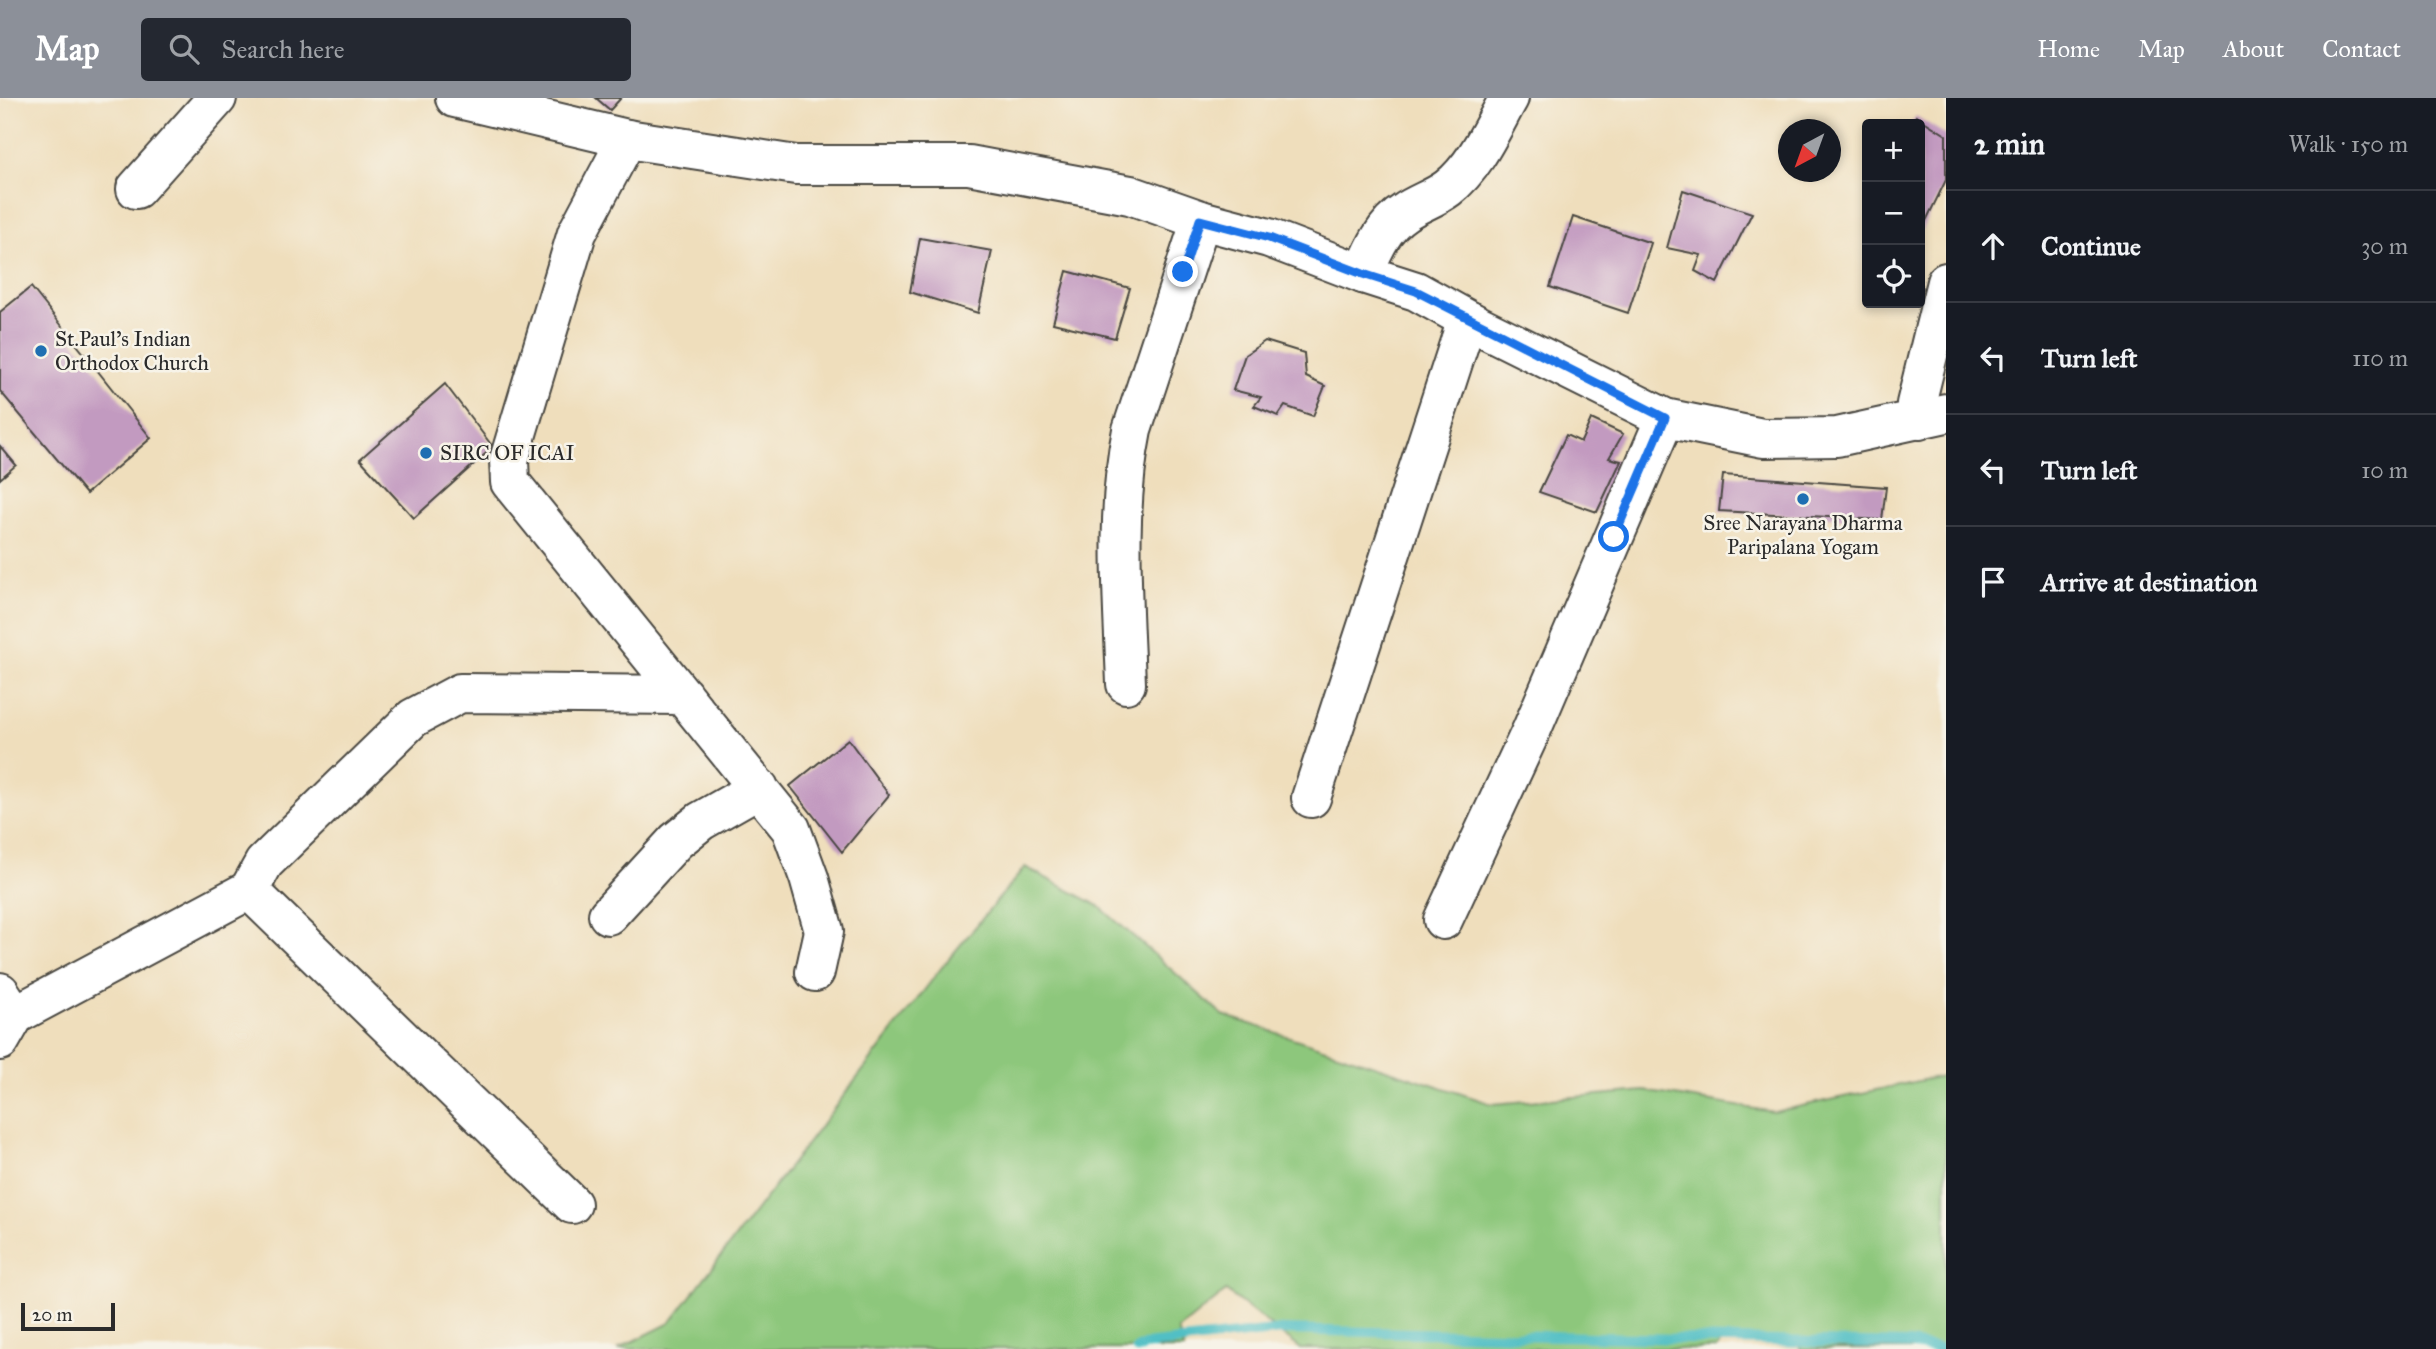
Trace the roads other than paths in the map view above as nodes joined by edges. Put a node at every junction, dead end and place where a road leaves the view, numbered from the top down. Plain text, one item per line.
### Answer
1 (217, 98) edge
2 (455, 98) edge
3 (1509, 98) edge
4 (627, 139) junction
5 (136, 189) dead end
6 (1200, 220) junction
7 (1363, 274) junction
8 (1946, 282) edge
9 (1471, 321) junction
10 (1932, 417) edge
11 (1665, 418) junction
12 (1126, 684) dead end
13 (683, 695) junction
14 (758, 788) junction
15 (1311, 798) dead end
16 (249, 890) junction
17 (608, 915) dead end
18 (1443, 919) dead end
19 (815, 972) dead end
20 (5, 1016) edge
21 (572, 1204) dead end

1 - 5 street
2 - 4 street
3 - 7 street
4 - 6 street
4 - 13 street
6 - 7 street
6 - 12 street
7 - 9 street
8 - 10 street
9 - 11 street
9 - 15 street
10 - 11 street
11 - 18 street
13 - 14 street
13 - 16 street
14 - 17 street
14 - 19 street
16 - 20 street
16 - 21 street

